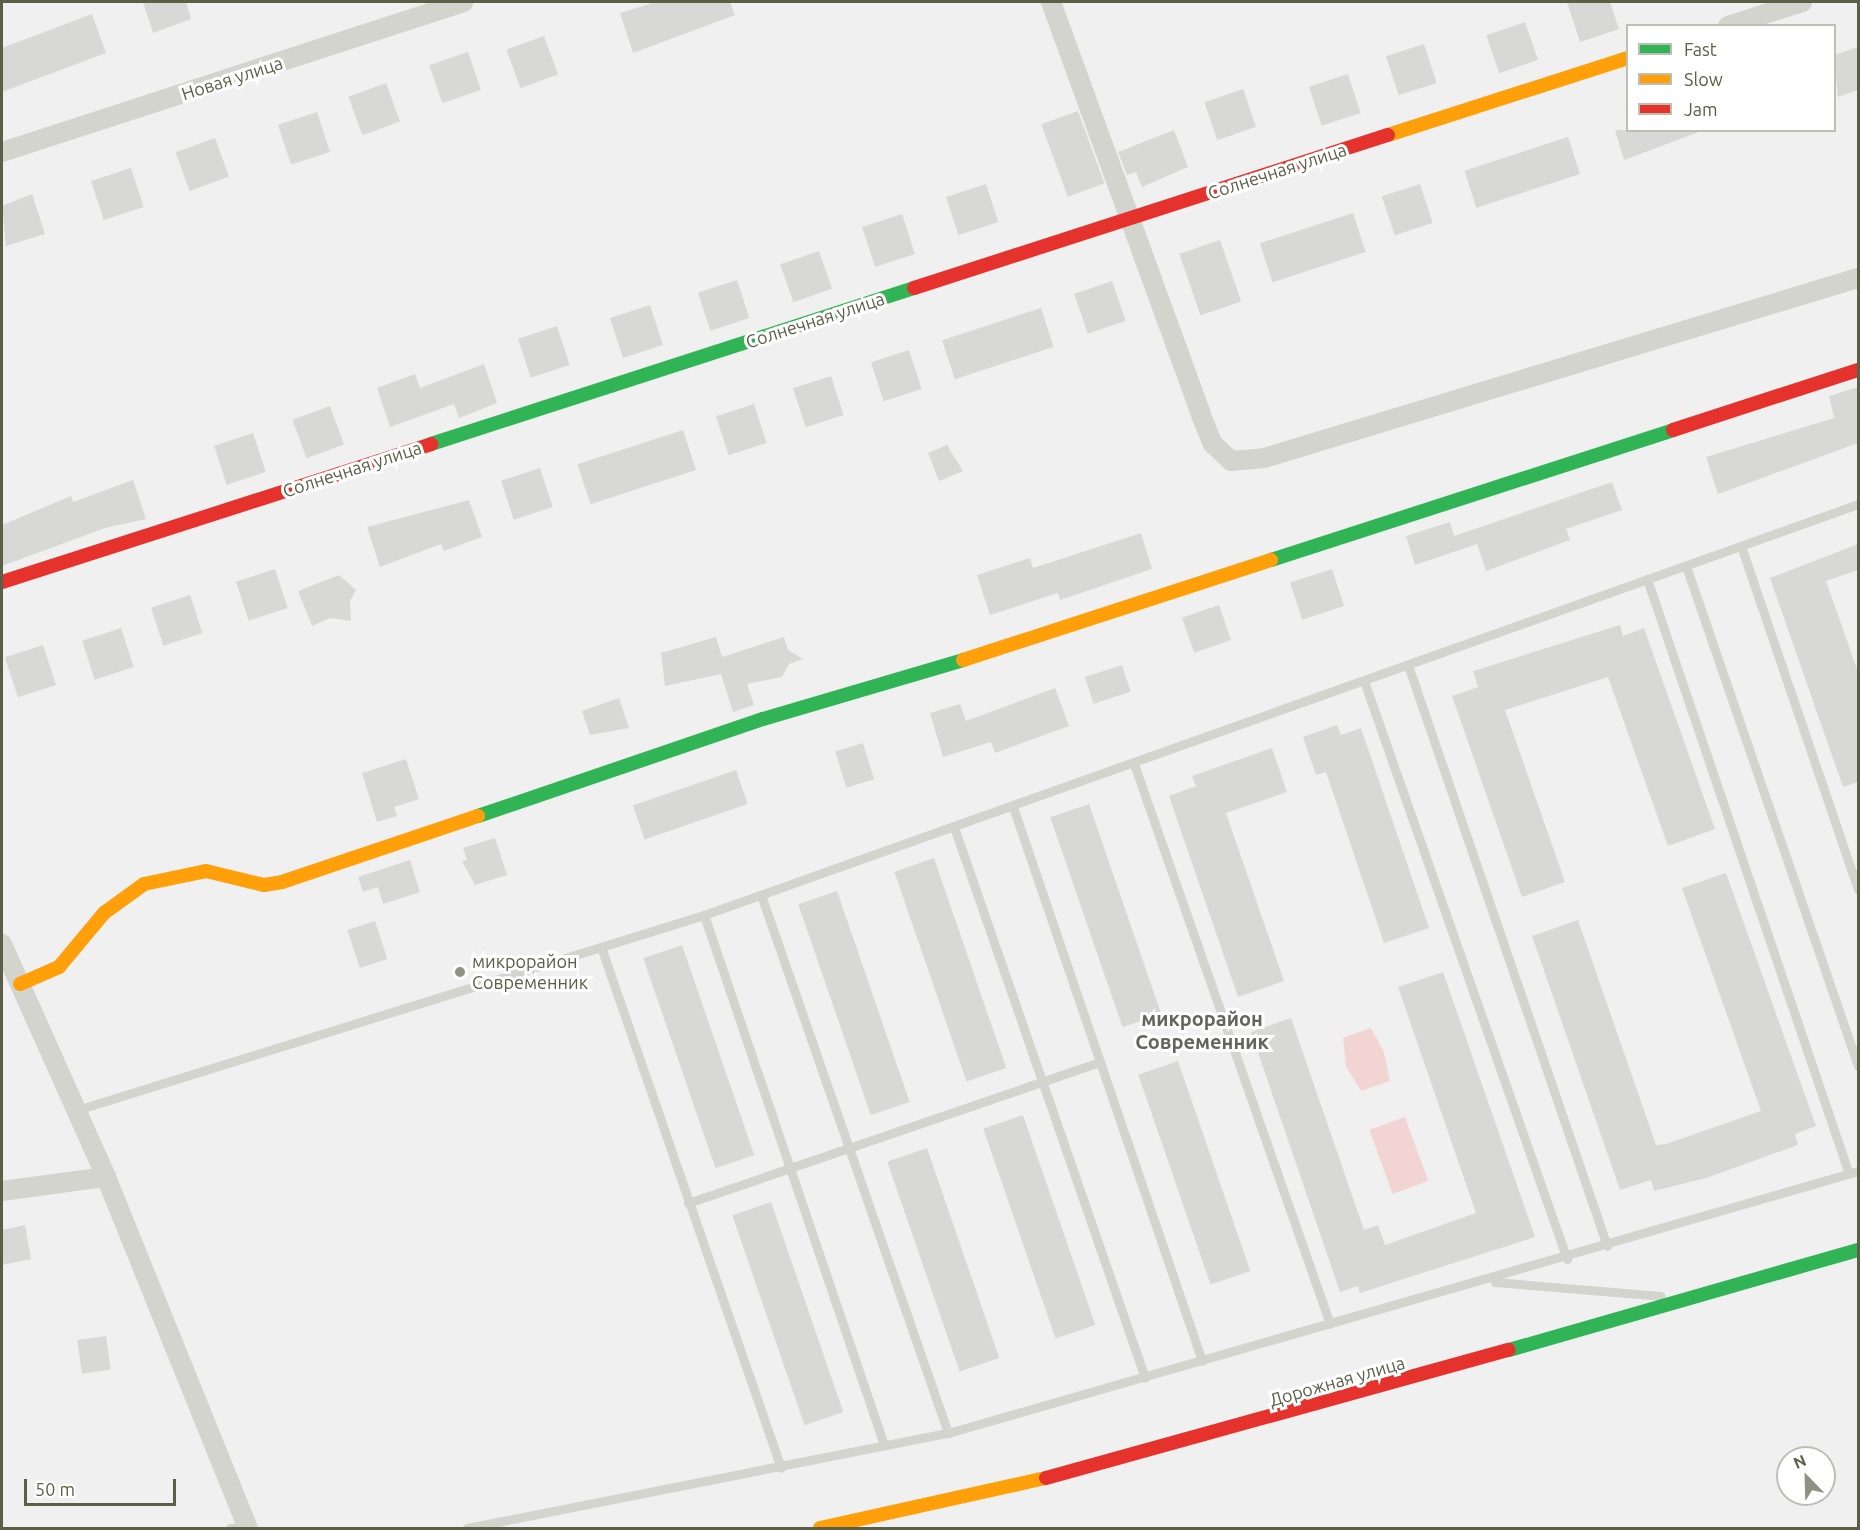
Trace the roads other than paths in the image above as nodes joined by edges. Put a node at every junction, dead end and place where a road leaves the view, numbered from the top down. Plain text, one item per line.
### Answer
1 (463, 2) edge
2 (1051, 2) edge
3 (1802, 2) edge
4 (1734, 24) edge
5 (1626, 59) edge
6 (2, 152) edge
7 (1133, 218) junction
8 (1858, 278) edge
9 (1858, 370) edge
10 (1858, 504) edge
11 (1741, 546) junction
12 (1686, 566) junction
13 (1647, 579) junction
14 (2, 582) edge
15 (1408, 665) junction
16 (1364, 681) junction
17 (1134, 764) junction
18 (1013, 807) junction
19 (954, 827) junction
20 (1858, 890) edge
21 (761, 895) junction
22 (704, 915) junction
23 (2, 944) edge
24 (601, 947) junction
25 (20, 984) junction
26 (1100, 1062) junction
27 (1858, 1066) edge
28 (1044, 1082) junction
29 (77, 1110) junction
30 (852, 1150) junction
31 (788, 1171) junction
32 (1854, 1172) edge
33 (106, 1177) junction
34 (2, 1191) edge
35 (688, 1203) junction
36 (1607, 1246) junction
37 (1858, 1250) edge
38 (1567, 1258) junction
39 (1486, 1281) junction
40 (1690, 1299) junction
41 (1330, 1324) junction
42 (1202, 1361) junction
43 (1145, 1378) junction
44 (948, 1433) junction
45 (884, 1445) junction
46 (781, 1468) junction
47 (242, 1528) edge
48 (467, 1528) edge
49 (820, 1528) edge

1 - 6 street, Новая улица
2 - 7 street
3 - 4 street
5 - 7 street, Солнечная улица
7 - 8 street
7 - 14 street, Солнечная улица
9 - 25 street
10 - 11 lane
11 - 12 lane
11 - 20 lane
12 - 13 lane
12 - 27 lane
13 - 15 lane
13 - 32 lane
15 - 16 lane
15 - 36 lane
16 - 17 lane
16 - 38 lane
17 - 18 lane
17 - 41 lane
18 - 19 lane
18 - 26 lane
19 - 21 lane
19 - 28 lane
21 - 22 lane
21 - 30 lane
22 - 24 lane
22 - 31 lane
23 - 25 street
24 - 29 lane
24 - 35 lane
25 - 29 street
26 - 28 lane
26 - 42 lane
28 - 30 lane
28 - 43 lane
29 - 33 street
30 - 31 lane
30 - 44 lane
31 - 35 lane
31 - 45 lane
32 - 36 lane
33 - 34 street
33 - 47 street
35 - 46 lane
36 - 38 lane
37 - 40 street, Дорожная улица
38 - 39 lane
39 - 40 lane
39 - 41 lane
40 - 49 street, Дорожная улица
41 - 42 lane
42 - 43 lane
43 - 44 lane
44 - 45 lane
45 - 46 lane
46 - 48 lane

